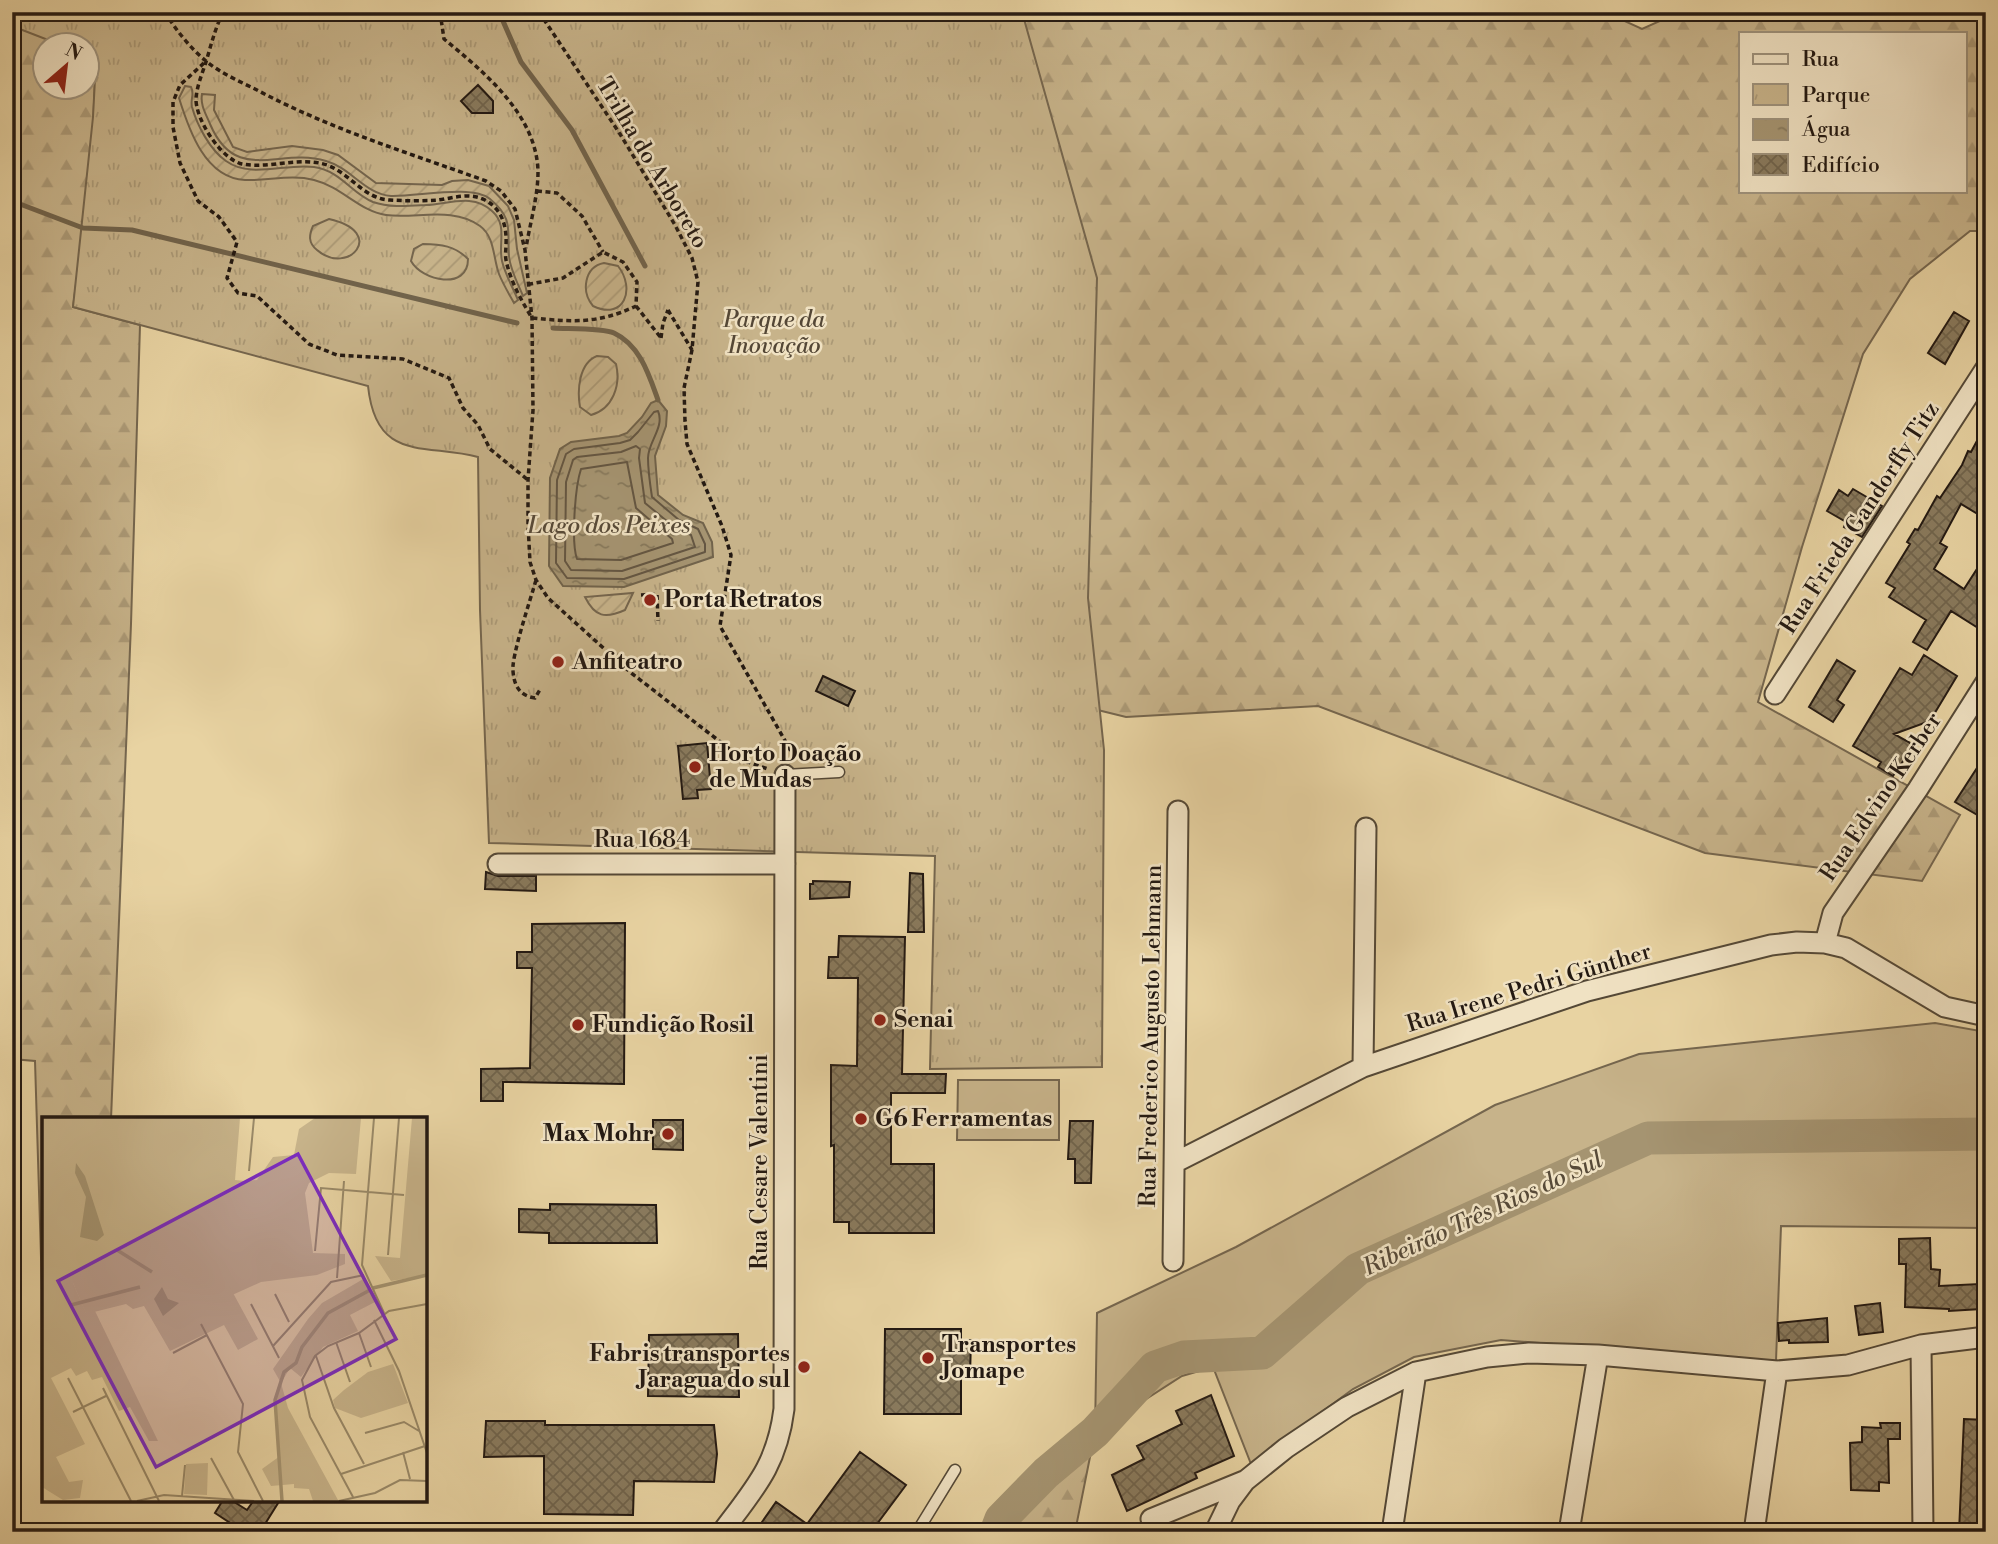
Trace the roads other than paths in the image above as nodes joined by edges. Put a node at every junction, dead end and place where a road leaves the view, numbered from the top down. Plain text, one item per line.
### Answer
1 (1986, 368) edge
2 (1986, 682) edge
3 (1775, 694) dead end
4 (839, 772) dead end
5 (791, 775) joint
6 (1178, 811) dead end
7 (1366, 828) dead end
8 (498, 864) dead end
9 (785, 864) junction
10 (1825, 943) junction
11 (1986, 1016) edge
12 (1363, 1067) junction
13 (1176, 1162) junction
14 (1173, 1261) dead end
15 (1986, 1337) edge
16 (1921, 1345) junction
17 (1598, 1355) junction
18 (1777, 1371) junction
19 (1416, 1372) junction
20 (955, 1470) dead end
21 (1245, 1481) junction
22 (1152, 1519) dead end
23 (723, 1532) edge
24 (916, 1532) edge
25 (1215, 1532) edge
26 (1392, 1532) edge
27 (1569, 1532) edge
28 (1754, 1532) edge
29 (1923, 1532) edge

1 - 3 street, Rua Frieda Gandorffy Titz
2 - 10 street, Rua Edvino Kerber
4 - 5 lane
5 - 9 street, Rua Cesare Valentini
6 - 13 street, Rua Frederico Augusto Lehmann
7 - 12 street
8 - 9 street, Rua 1684
9 - 23 street, Rua Cesare Valentini
10 - 11 street, Rua Irene Pedri Günther
10 - 12 street, Rua Irene Pedri Günther
12 - 13 street, Rua Irene Pedri Günther
13 - 14 street, Rua Frederico Augusto Lehmann
15 - 16 street
16 - 18 street
16 - 29 street
17 - 18 street
17 - 19 street
17 - 27 street
18 - 28 street
19 - 21 street
19 - 26 street
20 - 24 lane
21 - 22 street
21 - 25 street

